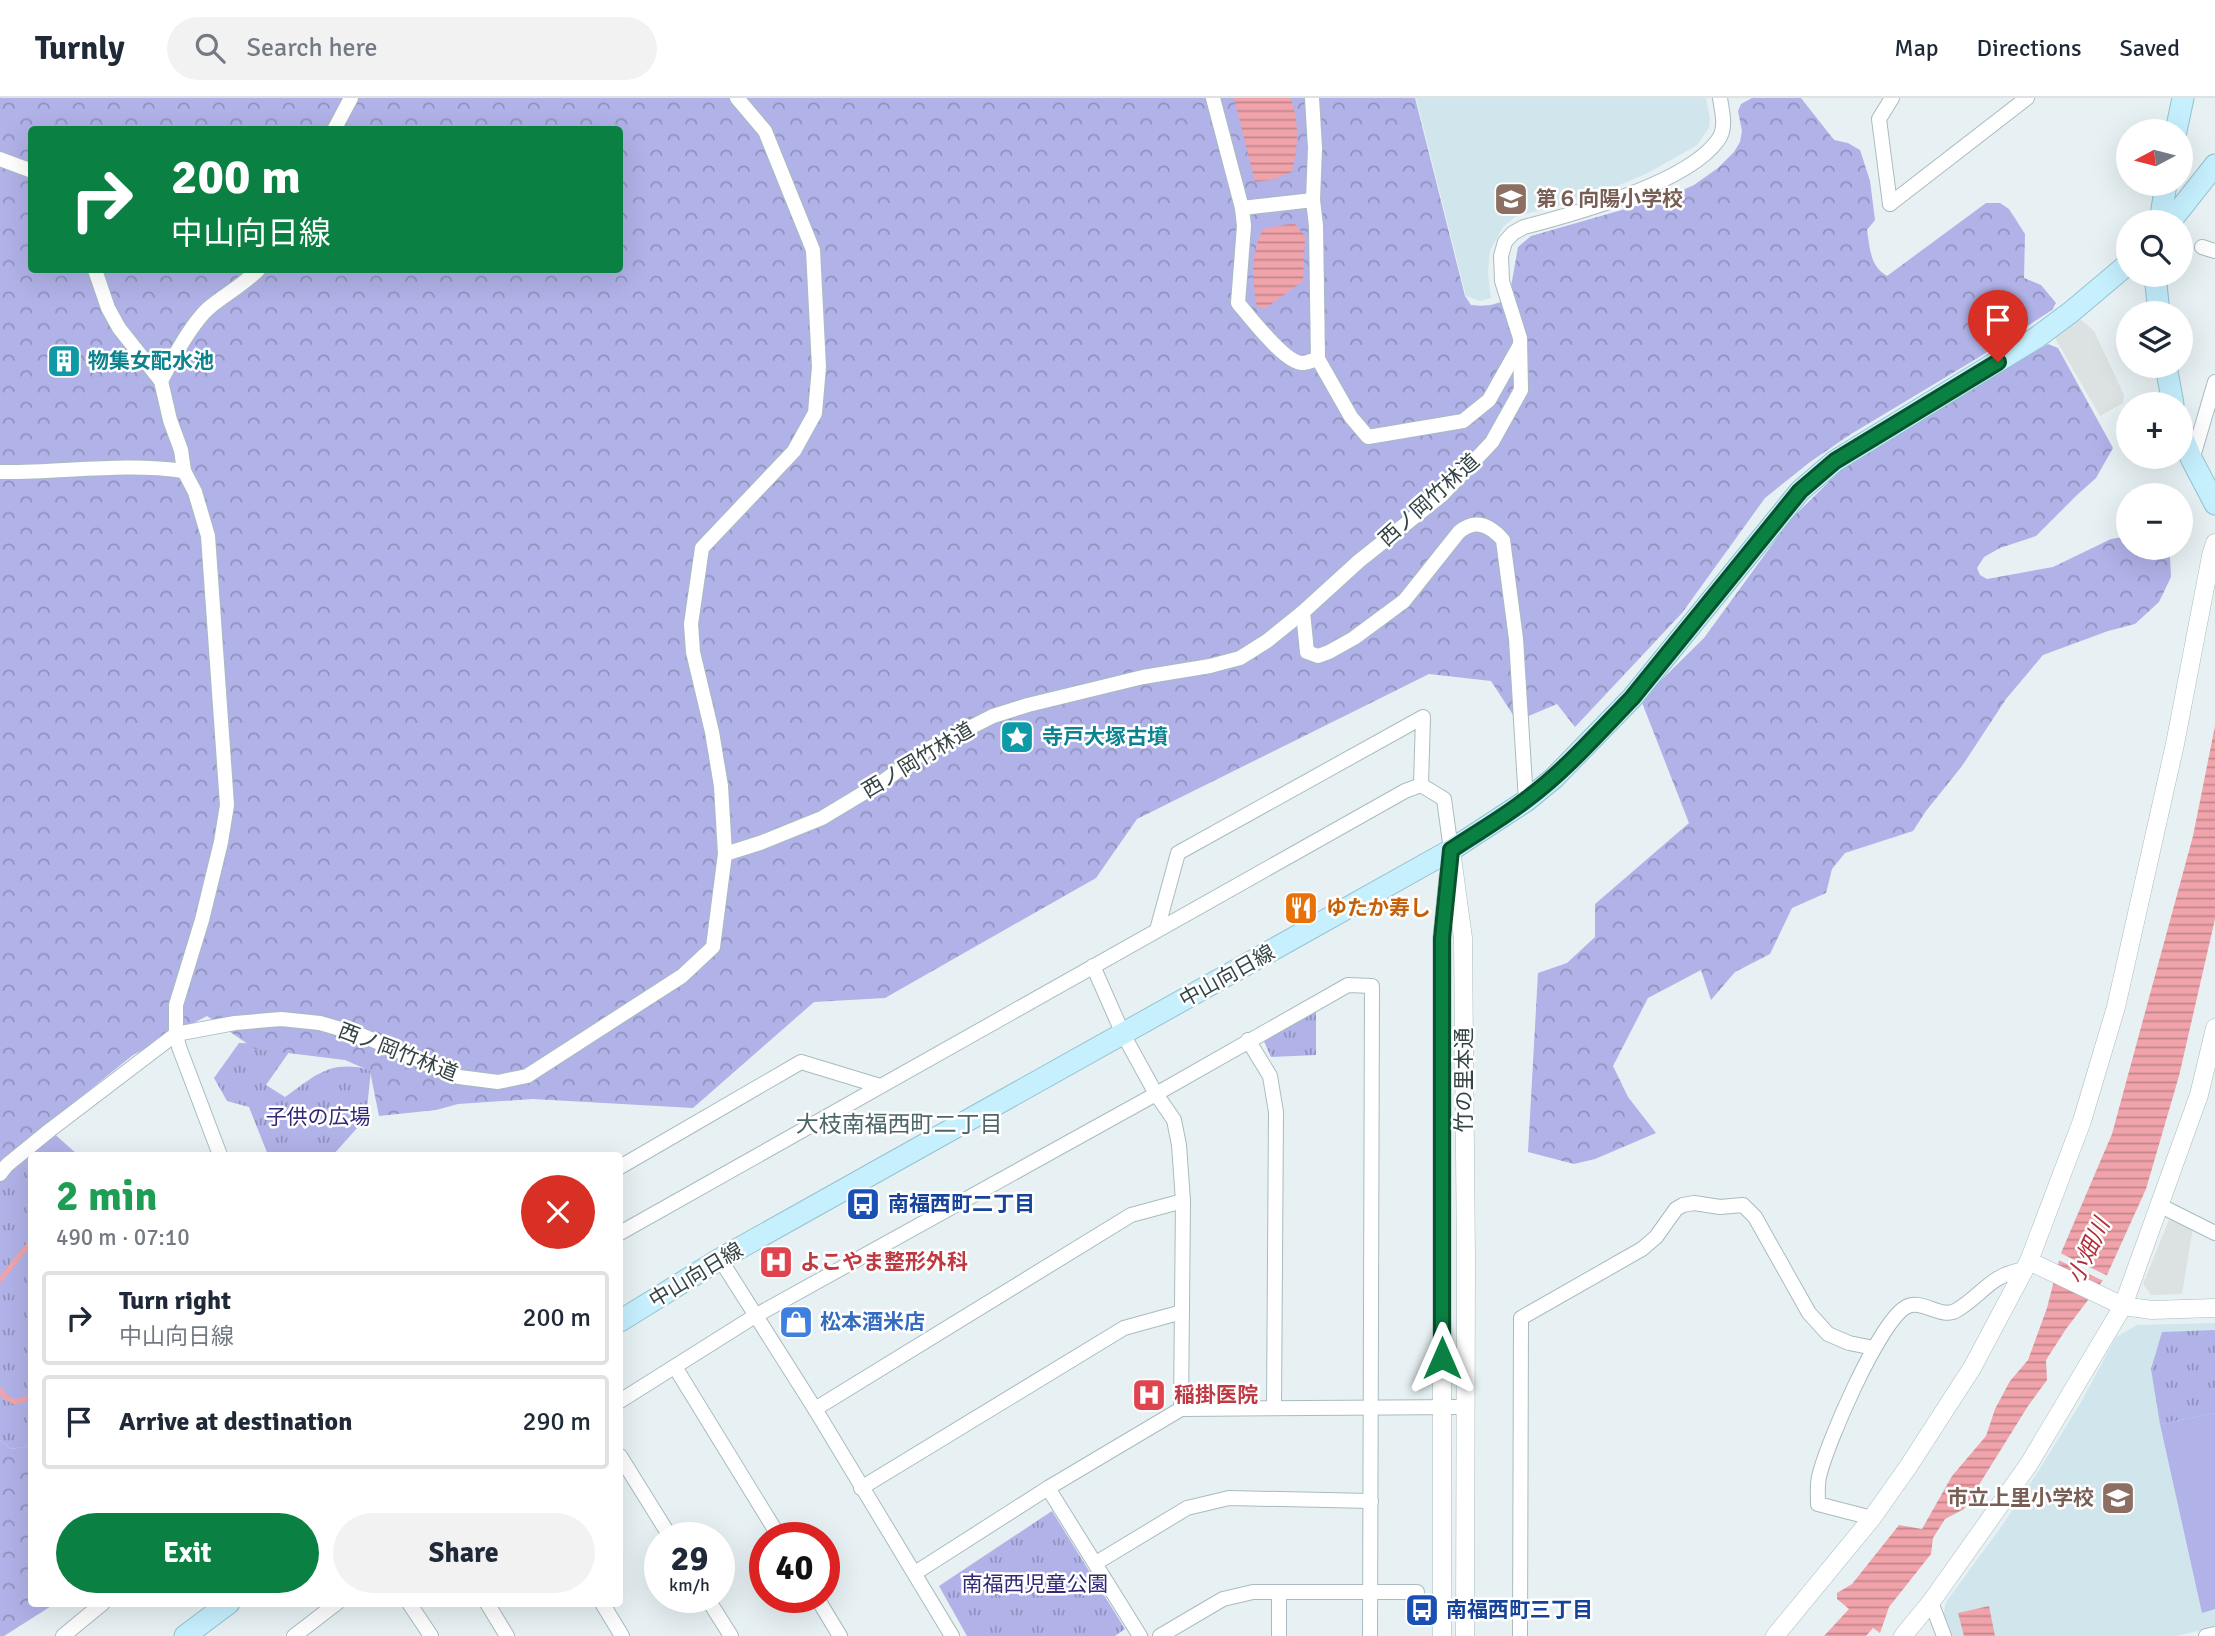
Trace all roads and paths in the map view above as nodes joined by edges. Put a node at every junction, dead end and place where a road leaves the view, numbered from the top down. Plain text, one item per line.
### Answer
1 (351, 98) edge
2 (737, 98) edge
3 (1213, 98) edge
4 (1312, 98) edge
5 (1720, 98) edge
6 (1892, 98) edge
7 (2027, 98) edge
8 (2183, 98) edge
9 (2179, 119) edge
10 (336, 126) edge
11 (0, 159) edge
12 (2215, 165) edge
13 (28, 170) edge
14 (1312, 200) junction
15 (1242, 208) junction
16 (2179, 210) edge
17 (96, 273) edge
18 (255, 273) edge
19 (2116, 274) edge
20 (1520, 343) junction
21 (1318, 359) junction
22 (160, 381) junction
23 (2215, 382) edge
24 (2193, 457) edge
25 (2193, 462) edge
26 (0, 471) edge
27 (184, 471) junction
28 (2215, 505) edge
29 (2215, 543) edge
30 (1303, 612) junction
31 (1421, 785) junction
32 (1526, 801) junction
33 (1451, 850) junction
34 (725, 853) junction
35 (1157, 930) junction
36 (1093, 966) junction
37 (2215, 1028) edge
38 (176, 1034) junction
39 (1123, 1034) junction
40 (1248, 1040) junction
41 (880, 1086) junction
42 (1156, 1094) junction
43 (219, 1152) edge
44 (623, 1165) edge
45 (0, 1174) edge
46 (1183, 1201) junction
47 (2160, 1205) junction
48 (623, 1231) edge
49 (2215, 1233) edge
50 (720, 1259) junction
51 (2027, 1265) junction
52 (2123, 1306) junction
53 (2215, 1308) edge
54 (1182, 1312) junction
55 (755, 1316) junction
56 (623, 1319) edge
57 (1874, 1348) junction
58 (675, 1367) junction
59 (623, 1399) edge
60 (1443, 1406) junction
61 (1465, 1406) junction
62 (1371, 1407) junction
63 (1274, 1408) junction
64 (815, 1409) junction
65 (1181, 1409) junction
66 (623, 1461) edge
67 (861, 1488) junction
68 (1048, 1489) junction
69 (1371, 1501) junction
70 (1872, 1518) junction
71 (661, 1522) edge
72 (770, 1522) edge
73 (1096, 1563) junction
74 (915, 1573) junction
75 (1371, 1591) junction
76 (1279, 1592) junction
77 (1417, 1592) dead end
78 (1931, 1602) junction
79 (98, 1607) edge
80 (224, 1607) edge
81 (332, 1607) edge
82 (412, 1607) edge
83 (489, 1607) edge
84 (604, 1607) edge
85 (716, 1613) edge
86 (826, 1613) edge
87 (310, 1623) junction
88 (2215, 1634) edge
89 (63, 1636) edge
90 (185, 1636) edge
91 (294, 1636) edge
92 (319, 1636) edge
93 (431, 1636) edge
94 (507, 1636) edge
95 (622, 1636) edge
96 (731, 1636) edge
97 (840, 1636) edge
98 (952, 1636) edge
99 (1140, 1636) edge
100 (1160, 1636) edge
101 (1279, 1636) edge
102 (1370, 1636) edge
103 (1442, 1636) edge
104 (1465, 1636) edge
105 (1520, 1636) edge
106 (1775, 1636) edge
107 (1903, 1636) edge
108 (1944, 1636) edge
109 (2206, 1636) edge

1 - 10 street
2 - 34 street
3 - 15 street
4 - 14 street
5 - 20 street, 西ノ岡竹林道
6 - 7 street
8 - 9 main road
11 - 13 street
12 - 16 main road
14 - 15 street
14 - 21 street
15 - 21 street
17 - 22 street
18 - 22 street
19 - 32 main road, 中山向日線
20 - 21 street
20 - 30 street, 西ノ岡竹林道
22 - 27 street
23 - 24 street
25 - 28 main road
26 - 27 street
27 - 38 street
29 - 51 street
30 - 32 street
30 - 34 street, 西ノ岡竹林道
31 - 33 street
31 - 35 street
31 - 35 street
32 - 33 main road, 中山向日線
33 - 39 main road, 中山向日線
33 - 60 street, 竹の里本通
33 - 61 street, 竹の里本通
34 - 38 street, 西ノ岡竹林道
35 - 36 street
36 - 39 street
36 - 41 street
37 - 47 street
38 - 43 street
38 - 45 street, 西ノ岡竹林道
39 - 42 street
39 - 50 main road, 中山向日線
40 - 42 street
40 - 62 street
40 - 63 street
41 - 44 street
41 - 48 street
42 - 46 street
42 - 55 street
46 - 54 street
46 - 64 street
47 - 49 street
47 - 52 street
50 - 55 street
50 - 56 main road, 中山向日線
51 - 52 street
51 - 57 street
51 - 70 street
52 - 53 street
52 - 78 street
54 - 65 street
54 - 67 street
55 - 58 street
55 - 64 street
57 - 70 street
57 - 105 street
58 - 59 street
58 - 72 street
60 - 61 street
60 - 62 street
60 - 103 street, 竹の里本通
61 - 104 street, 竹の里本通
62 - 63 street
62 - 69 street
63 - 65 street
64 - 67 street
65 - 68 street
66 - 71 street
67 - 74 street
68 - 73 street
68 - 74 street
69 - 73 street
69 - 75 street
70 - 106 street
73 - 99 street
74 - 98 street
75 - 76 street
75 - 77 street
75 - 102 street
76 - 100 street
76 - 101 street
78 - 107 street
78 - 108 street
79 - 89 street
80 - 90 main road
81 - 87 street
82 - 93 street
83 - 94 street
84 - 95 street
85 - 96 street
86 - 97 street
87 - 91 street
87 - 92 street
88 - 109 street

